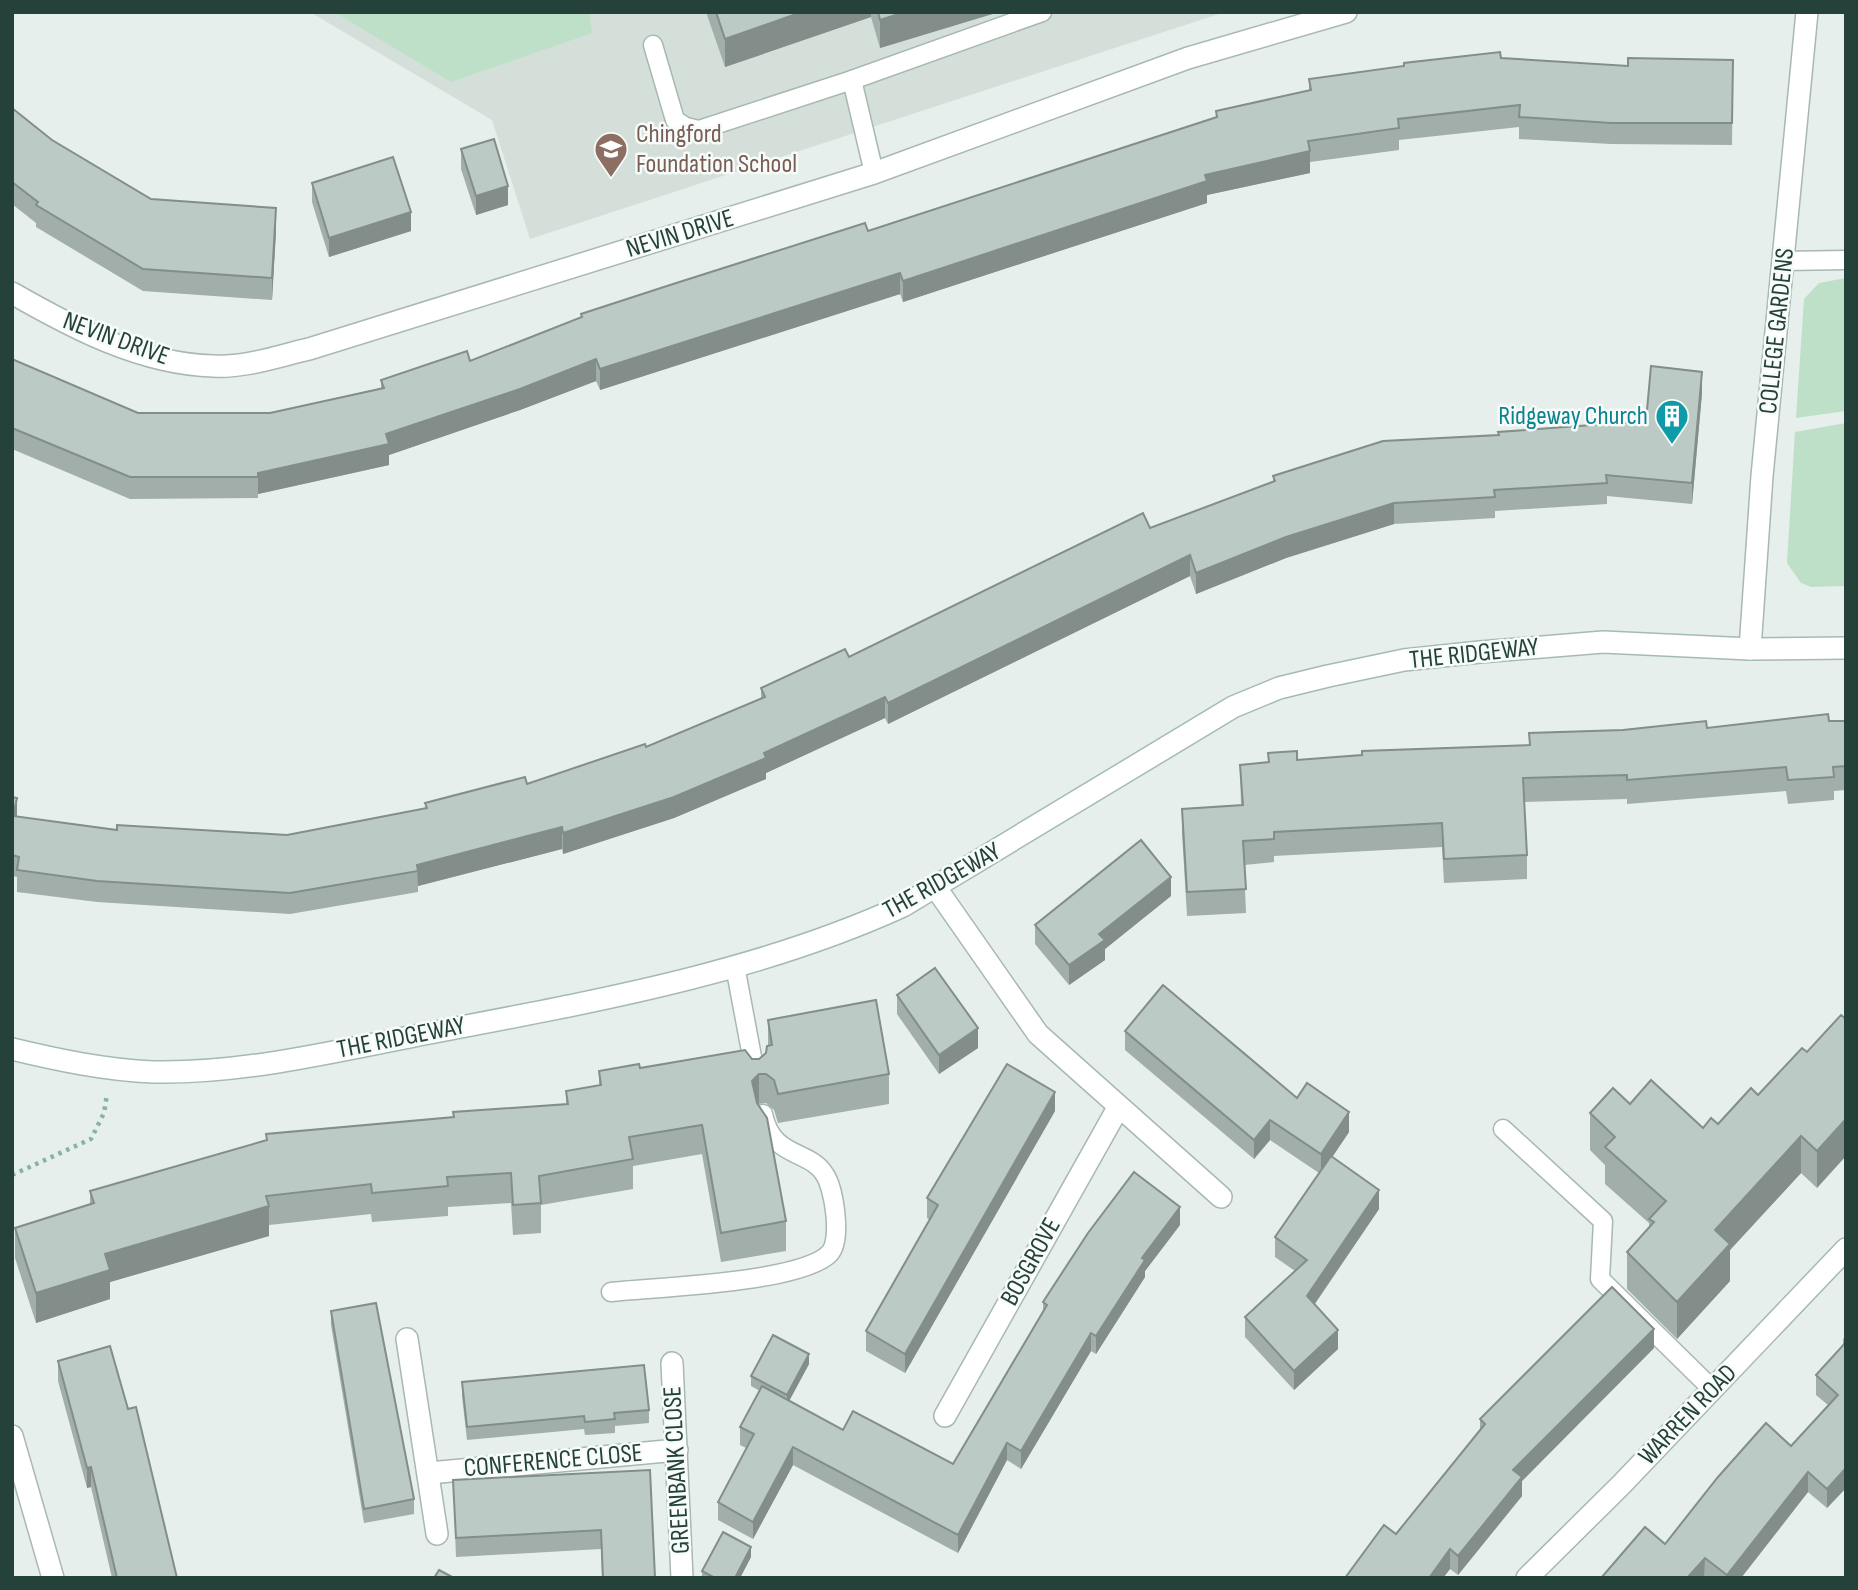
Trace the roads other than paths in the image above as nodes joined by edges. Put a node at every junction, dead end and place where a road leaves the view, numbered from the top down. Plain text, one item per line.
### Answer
1 (1042, 12) edge
2 (1346, 12) edge
3 (1807, 12) edge
4 (653, 45) dead end
5 (852, 80) junction
6 (874, 173) junction
7 (1846, 260) edge
8 (1784, 261) junction
9 (12, 293) edge
10 (1846, 648) edge
11 (1749, 649) junction
12 (936, 888) junction
13 (735, 966) junction
14 (12, 1049) edge
15 (756, 1078) edge
16 (1118, 1108) junction
17 (763, 1114) edge
18 (1503, 1129) dead end
19 (1222, 1197) dead end
20 (1846, 1249) edge
21 (611, 1292) dead end
22 (407, 1339) dead end
23 (671, 1363) dead end
24 (1712, 1389) junction
25 (945, 1416) dead end
26 (12, 1436) edge
27 (677, 1450) junction
28 (429, 1473) junction
29 (437, 1534) dead end
30 (53, 1578) edge
31 (682, 1578) edge
32 (1527, 1578) edge

1 - 5 lane
2 - 6 street, NEVIN DRIVE
3 - 8 street, COLLEGE GARDENS
4 - 5 lane
5 - 6 lane
6 - 9 street, NEVIN DRIVE
7 - 8 lane
8 - 11 street, COLLEGE GARDENS
10 - 11 street, THE RIDGEWAY
11 - 12 street, THE RIDGEWAY
12 - 13 street, THE RIDGEWAY
12 - 16 street
13 - 14 street, THE RIDGEWAY
13 - 15 lane
16 - 19 street
16 - 25 street, BOSGROVE
17 - 21 lane
18 - 24 lane
20 - 24 street, WARREN ROAD
22 - 28 street, CONFERENCE CLOSE
23 - 27 street, GREENBANK CLOSE
24 - 32 street, WARREN ROAD
26 - 30 street
27 - 28 street, CONFERENCE CLOSE
27 - 31 street, GREENBANK CLOSE
28 - 29 street, CONFERENCE CLOSE

